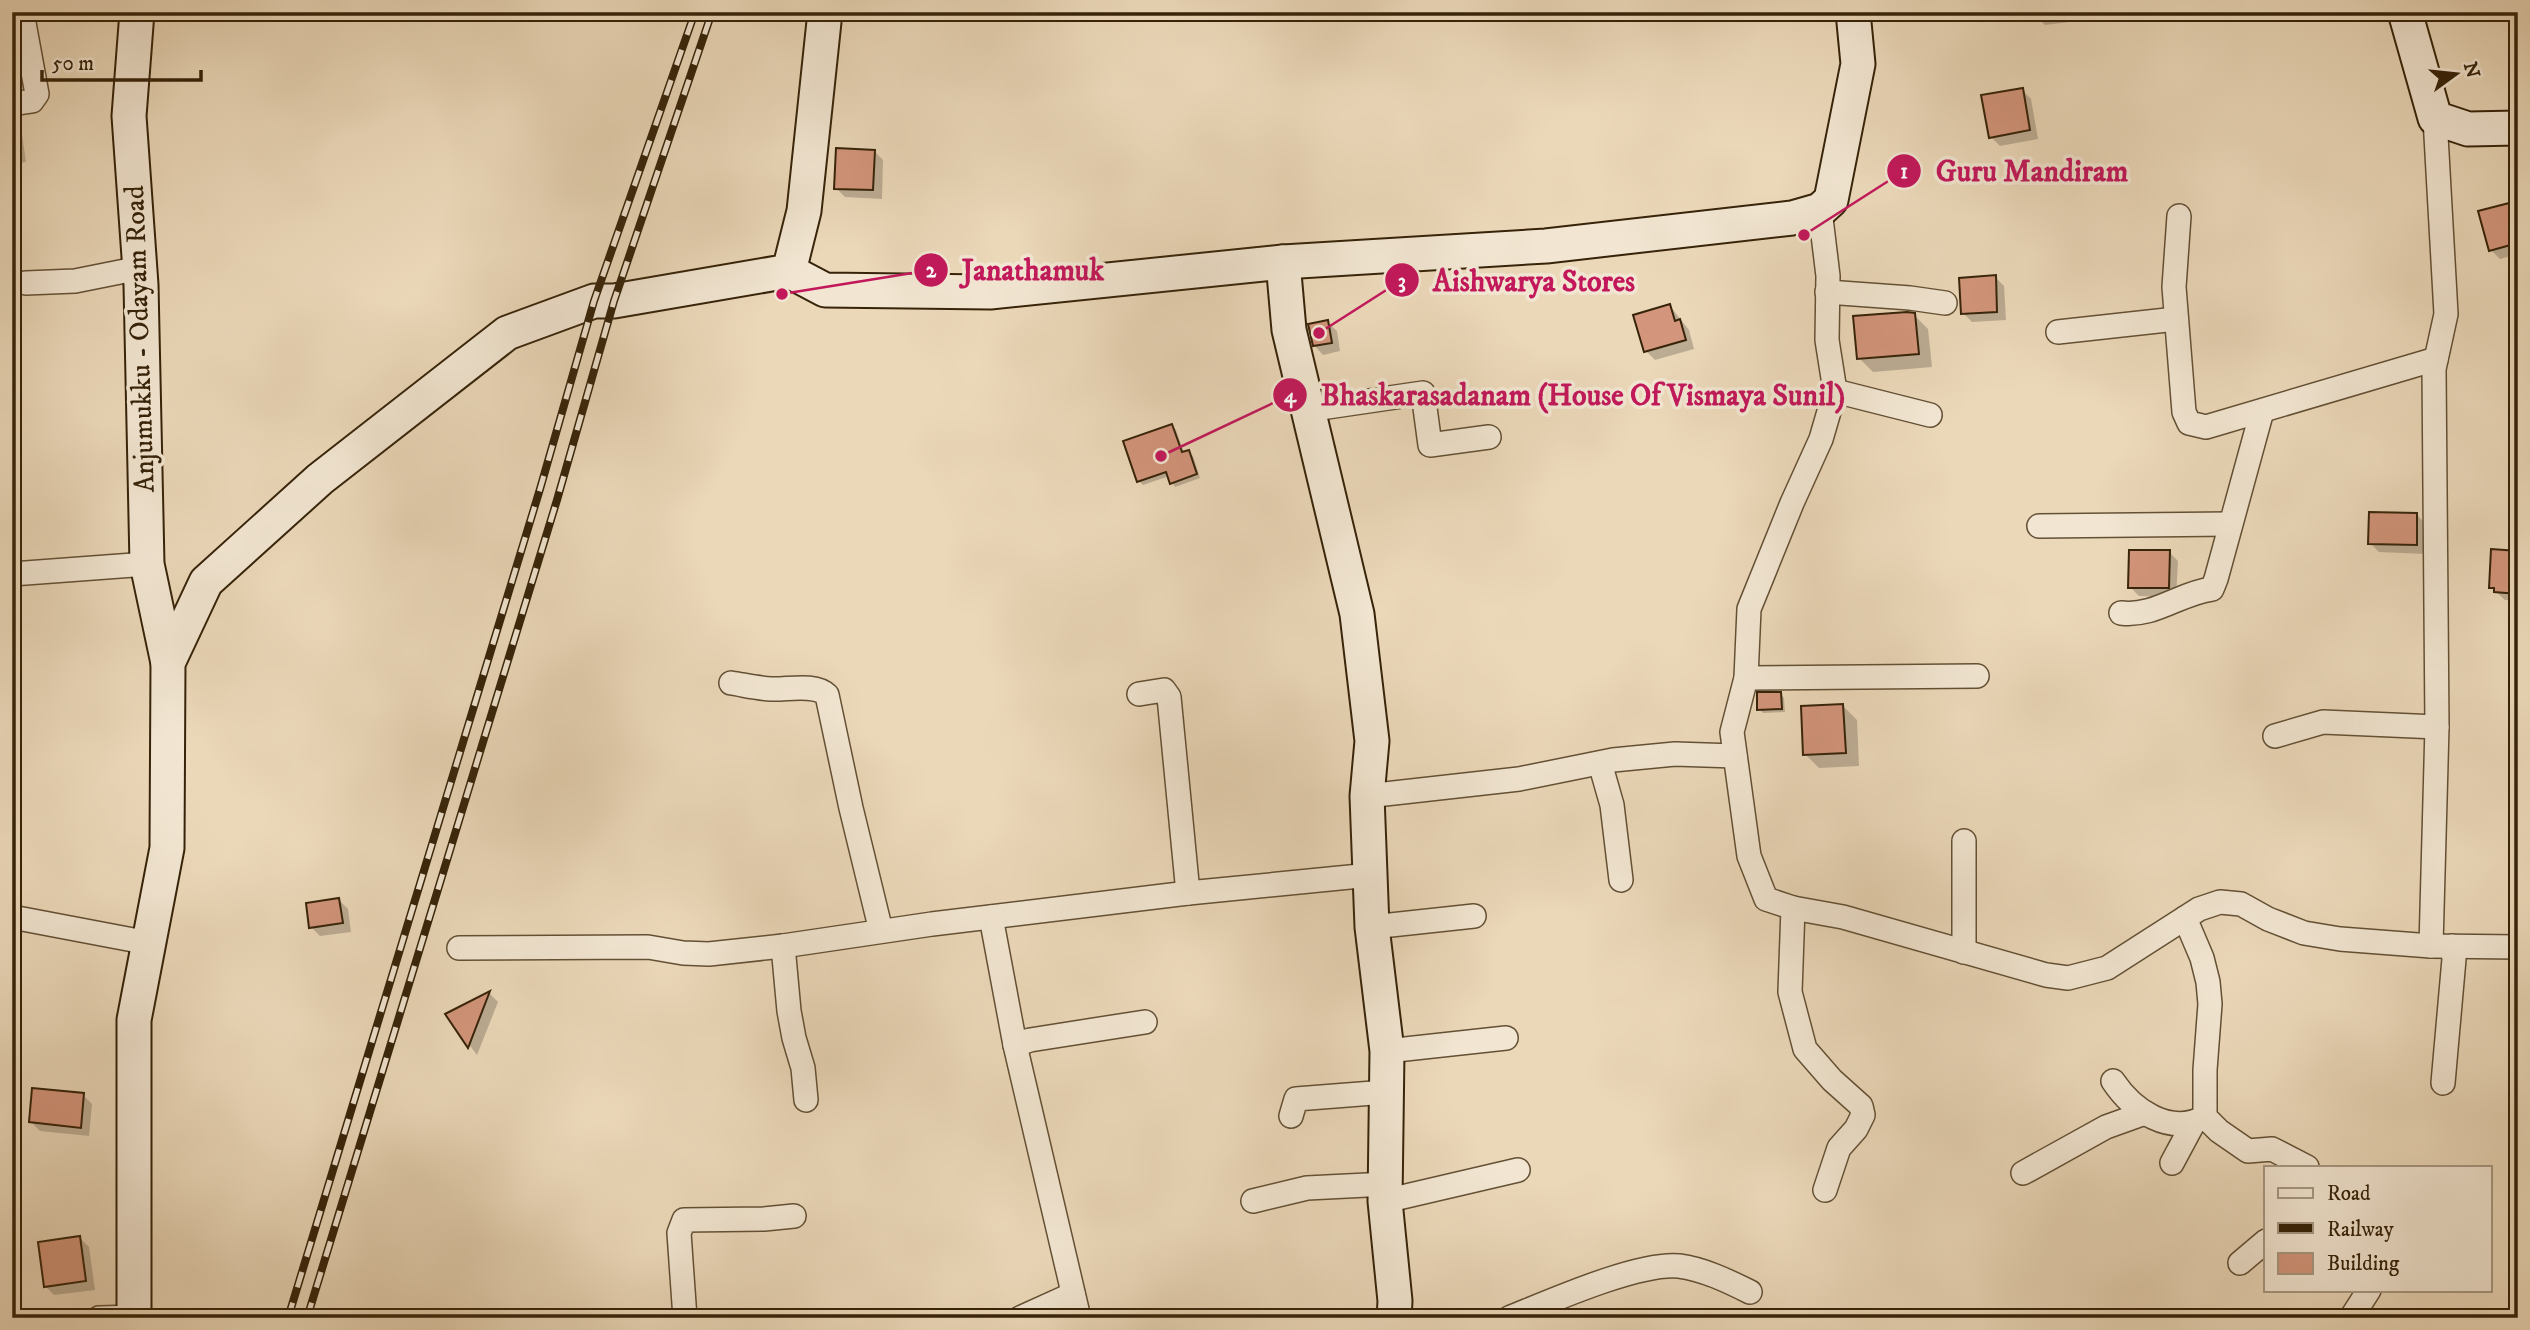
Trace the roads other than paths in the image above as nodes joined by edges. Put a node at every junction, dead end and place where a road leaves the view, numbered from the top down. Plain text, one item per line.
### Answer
1 (22, 12) edge
2 (137, 12) edge
3 (824, 12) edge
4 (1853, 12) edge
5 (2405, 12) edge
6 (12, 104) edge
7 (2435, 118) junction
8 (2518, 128) edge
9 (1820, 210) junction
10 (2179, 216) dead end
11 (1283, 262) junction
12 (140, 268) junction
13 (789, 271) junction
14 (26, 283) dead end
15 (1827, 292) junction
16 (1945, 303) dead end
17 (2176, 319) junction
18 (2058, 332) dead end
19 (2436, 359) junction
20 (1835, 391) junction
21 (1307, 410) junction
22 (2262, 411) junction
23 (1930, 415) dead end
24 (1489, 437) dead end
25 (2230, 524) junction
26 (2039, 526) dead end
27 (147, 564) junction
28 (12, 574) edge
29 (2121, 613) dead end
30 (168, 663) junction
31 (1977, 677) dead end
32 (1746, 678) junction
33 (730, 683) dead end
34 (1139, 694) dead end
35 (2437, 727) junction
36 (2275, 736) dead end
37 (1735, 755) junction
38 (1600, 763) junction
39 (1367, 796) junction
40 (1964, 841) dead end
41 (1370, 875) junction
42 (1620, 880) dead end
43 (1188, 893) junction
44 (1793, 908) junction
45 (1474, 916) dead end
46 (12, 917) edge
47 (991, 917) junction
48 (2185, 918) junction
49 (1372, 927) junction
50 (881, 931) junction
51 (149, 943) junction
52 (783, 946) junction
53 (2442, 946) junction
54 (2518, 947) edge
55 (459, 948) dead end
56 (1964, 952) junction
57 (1145, 1022) dead end
58 (1506, 1038) dead end
59 (1015, 1045) junction
60 (1387, 1051) junction
61 (2113, 1081) dead end
62 (2443, 1083) dead end
63 (1386, 1092) junction
64 (806, 1100) dead end
65 (2145, 1113) junction
66 (1291, 1116) dead end
67 (2200, 1119) junction
68 (2172, 1163) dead end
69 (2305, 1166) edge
70 (1518, 1170) dead end
71 (2023, 1173) dead end
72 (1825, 1190) dead end
73 (1386, 1192) junction
74 (1254, 1201) dead end
75 (793, 1216) dead end
76 (2264, 1243) edge
77 (2240, 1263) dead end
78 (1750, 1292) dead end
79 (2368, 1292) edge
80 (1073, 1294) junction
81 (134, 1317) edge
82 (99, 1318) edge
83 (685, 1318) edge
84 (1020, 1318) edge
85 (1079, 1318) edge
86 (1394, 1318) edge
87 (1508, 1318) edge
88 (2351, 1318) edge

1 - 6 street
2 - 12 main road, Anjumukku - Odayam Road
3 - 13 main road
4 - 9 main road
5 - 7 main road
7 - 8 main road
7 - 19 street
9 - 11 main road
9 - 15 street
10 - 17 street
11 - 13 main road
11 - 21 main road
12 - 14 street
12 - 27 main road, Anjumukku - Odayam Road
13 - 30 main road
15 - 16 street
15 - 20 street
17 - 18 street
17 - 22 street
19 - 22 street
19 - 35 street
20 - 23 street
20 - 32 street
21 - 24 street
21 - 39 main road
22 - 25 street
25 - 26 street
25 - 29 street
27 - 28 street
27 - 30 main road, Anjumukku - Odayam Road
30 - 51 main road
31 - 32 street
32 - 37 street
33 - 50 street
34 - 43 street
35 - 36 street
35 - 53 street
37 - 38 street
37 - 44 street
38 - 39 street
38 - 42 street
39 - 41 main road
40 - 56 street
41 - 43 street
41 - 49 main road
43 - 47 street
44 - 56 street
44 - 72 street
45 - 49 street
46 - 51 street
47 - 50 street
47 - 59 street
48 - 53 street
48 - 56 street
48 - 67 street
49 - 60 main road
50 - 52 street
51 - 81 main road
52 - 55 street
52 - 64 street
53 - 54 street
53 - 62 street
57 - 59 street
58 - 60 street
59 - 80 street
60 - 63 main road
61 - 65 street
63 - 66 street
63 - 73 main road
65 - 67 street
65 - 71 street
67 - 68 street
67 - 69 street
70 - 73 street
73 - 74 street
73 - 86 main road
75 - 83 street
76 - 77 street
78 - 87 street
79 - 88 street
80 - 84 street
80 - 85 street
81 - 82 street

